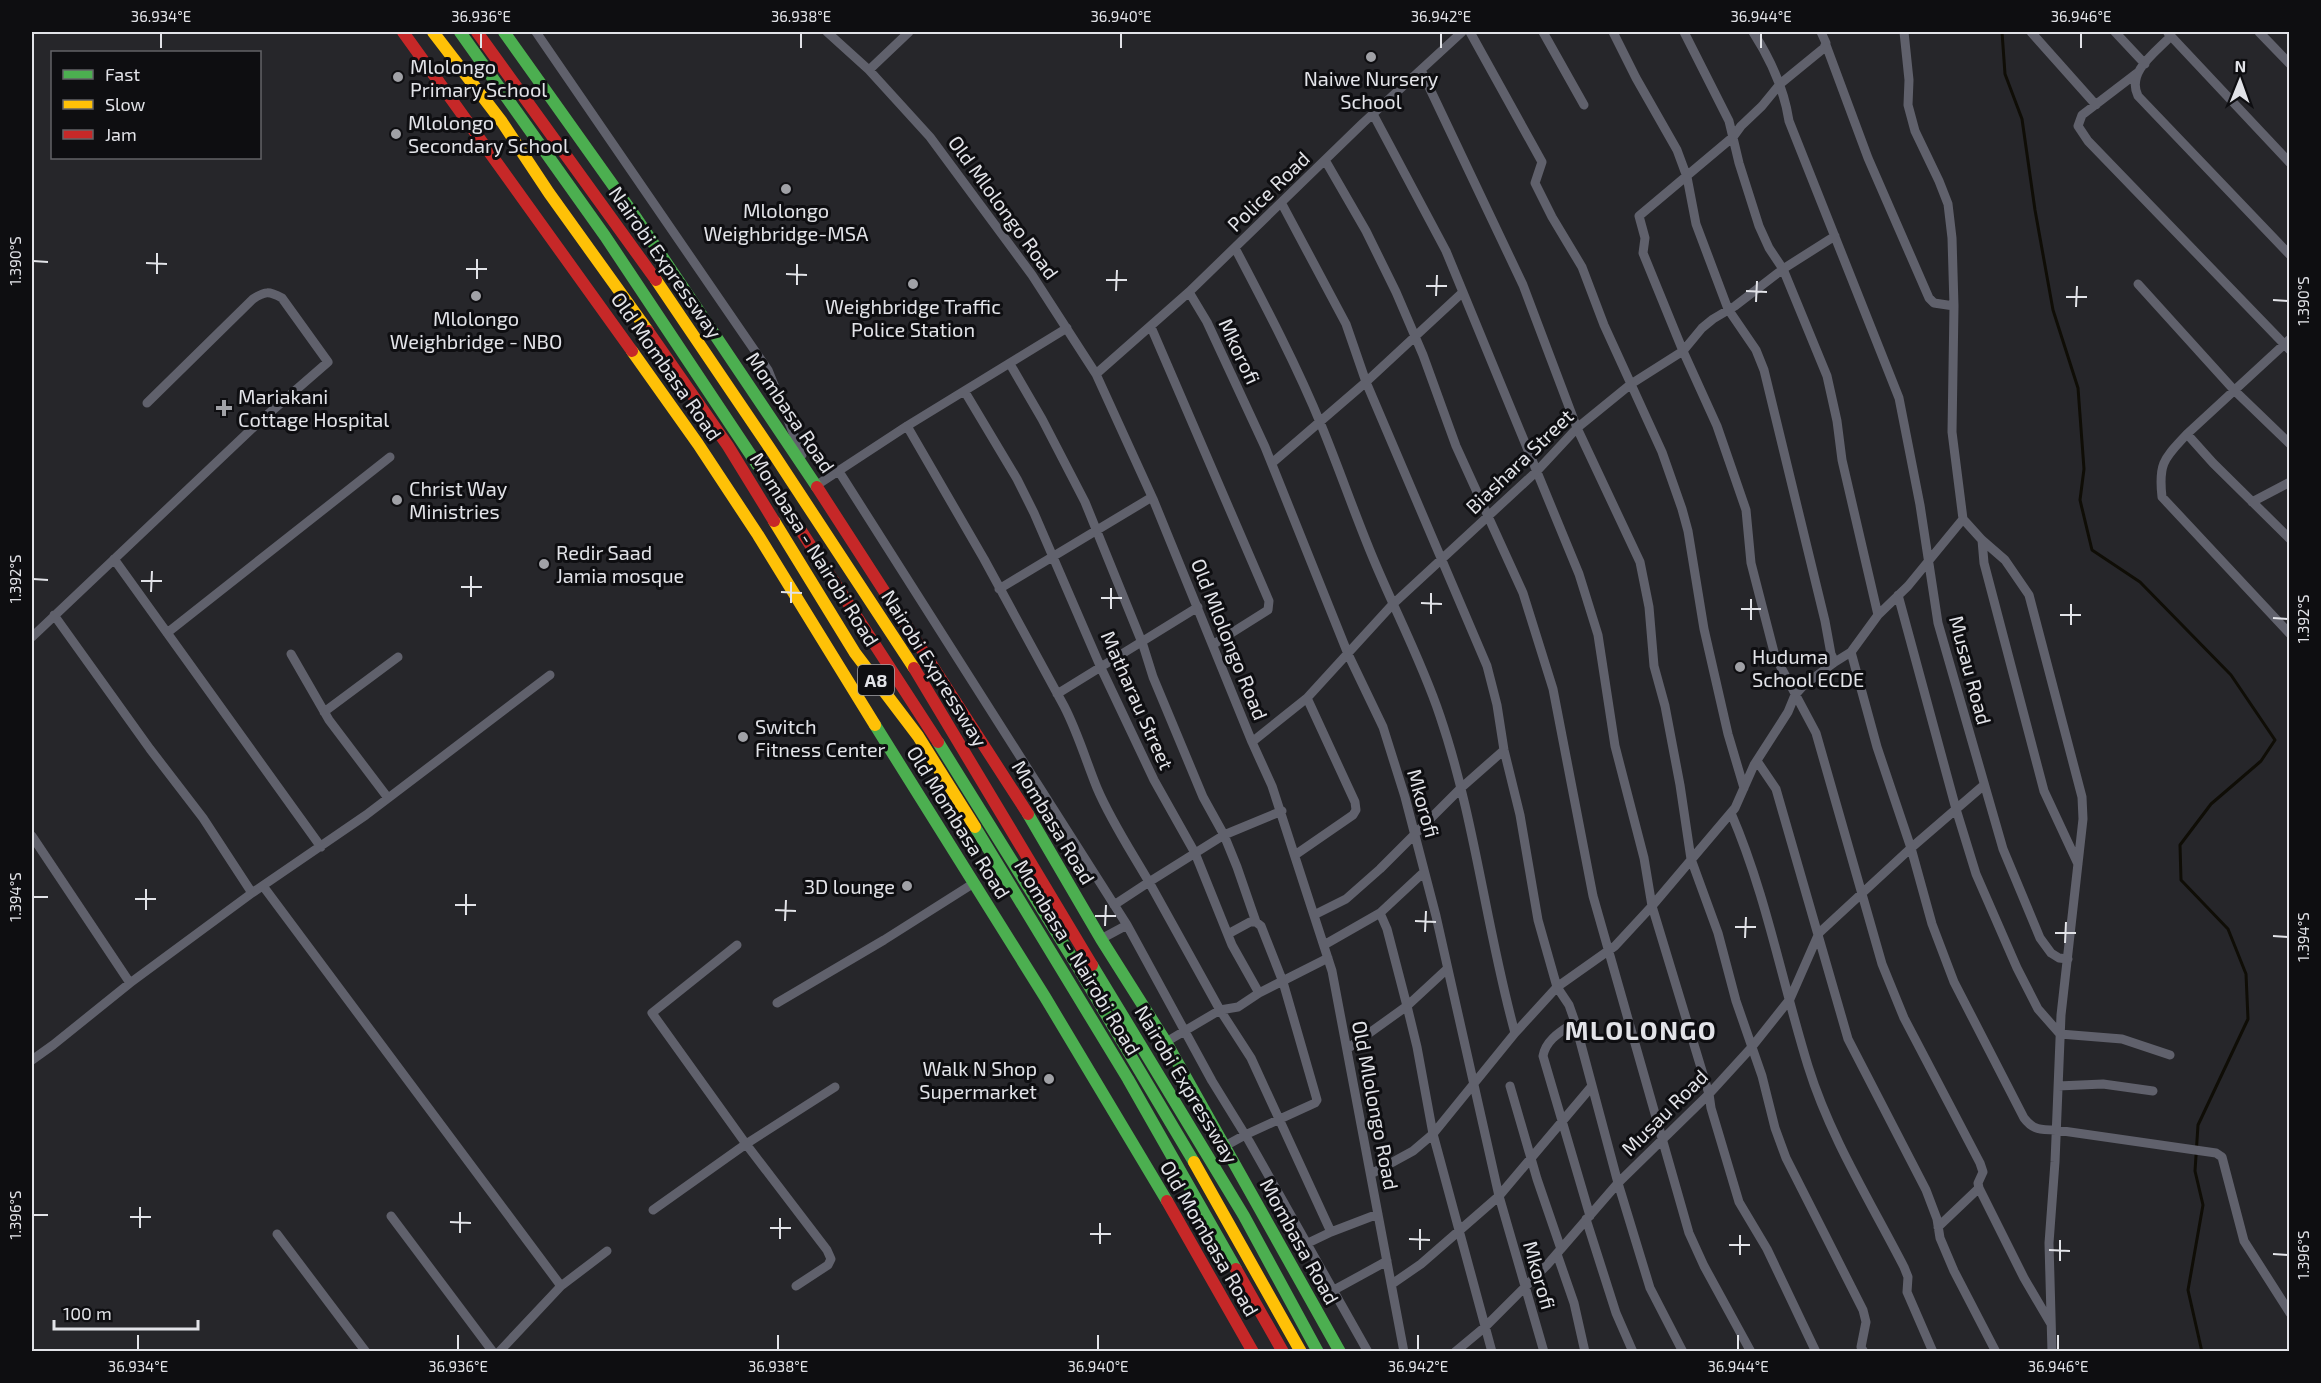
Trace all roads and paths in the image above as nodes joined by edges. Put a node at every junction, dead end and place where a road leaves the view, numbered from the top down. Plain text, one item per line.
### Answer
1 (403, 32) edge
2 (434, 32) edge
3 (460, 32) edge
4 (477, 32) edge
5 (504, 32) edge
6 (536, 32) edge
7 (827, 32) edge
8 (909, 32) edge
9 (1462, 32) edge
10 (1470, 32) edge
11 (1543, 32) edge
12 (1613, 32) edge
13 (1684, 32) edge
14 (1754, 32) edge
15 (1821, 32) edge
16 (1904, 32) edge
17 (2031, 32) edge
18 (2115, 32) edge
19 (2259, 32) edge
20 (2169, 34) edge
21 (1826, 45) junction
22 (2145, 64) junction
23 (2289, 64) edge
24 (869, 70) junction
25 (1421, 70) junction
26 (2137, 73) junction
27 (1780, 84) junction
28 (1584, 105) dead end
29 (2096, 105) junction
30 (1373, 114) junction
31 (1733, 137) junction
32 (1325, 160) junction
33 (2289, 163) edge
34 (1687, 177) junction
35 (1282, 204) junction
36 (1835, 236) junction
37 (1236, 248) junction
38 (2289, 255) edge
39 (1783, 269) junction
40 (2138, 285) dead end
41 (1189, 292) junction
42 (1463, 292) junction
43 (1954, 306) junction
44 (1728, 309) junction
45 (1151, 327) junction
46 (1067, 328) junction
47 (1415, 335) junction
48 (2288, 344) edge
49 (1683, 351) junction
50 (1010, 364) junction
51 (1096, 374) junction
52 (1366, 381) junction
53 (1631, 384) junction
54 (2234, 390) junction
55 (965, 392) junction
56 (147, 403) dead end
57 (1320, 422) junction
58 (907, 426) junction
59 (1577, 428) junction
60 (2187, 434) junction
61 (2289, 444) edge
62 (390, 457) dead end
63 (1272, 463) junction
64 (838, 470) junction
65 (1537, 471) junction
66 (809, 473) junction
67 (2289, 482) edge
68 (817, 485) junction
69 (1152, 497) junction
70 (2252, 502) junction
71 (1488, 517) junction
72 (1963, 519) junction
73 (1096, 531) junction
74 (2289, 538) edge
75 (1982, 540) junction
76 (1053, 558) junction
77 (114, 559) junction
78 (1442, 560) junction
79 (1927, 562) junction
80 (999, 590) junction
81 (1898, 596) junction
82 (1392, 605) junction
83 (1198, 607) junction
84 (54, 615) junction
85 (1878, 615) junction
86 (167, 633) junction
87 (2289, 634) edge
88 (32, 637) edge
89 (1141, 640) junction
90 (1214, 644) junction
91 (1851, 652) junction
92 (291, 654) dead end
93 (1348, 654) junction
94 (398, 657) dead end
95 (1835, 662) junction
96 (1101, 668) junction
97 (550, 675) dead end
98 (1057, 694) junction
99 (1795, 695) junction
100 (1307, 698) junction
101 (324, 711) junction
102 (1252, 742) junction
103 (1504, 750) junction
104 (1757, 760) junction
105 (1984, 785) junction
106 (1461, 788) junction
107 (1744, 788) junction
108 (388, 798) junction
109 (1956, 809) junction
110 (1281, 811) junction
111 (1731, 813) junction
112 (1224, 835) junction
113 (1415, 835) junction
114 (32, 836) edge
115 (321, 847) junction
116 (1911, 848) junction
117 (1196, 853) junction
118 (1295, 855) junction
119 (1691, 859) junction
120 (2078, 864) junction
121 (1424, 872) junction
122 (1149, 882) junction
123 (974, 884) junction
124 (263, 886) junction
125 (252, 893) junction
126 (1861, 895) junction
127 (1114, 905) junction
128 (1652, 906) junction
129 (1380, 913) junction
130 (1314, 915) junction
131 (1256, 922) junction
132 (1127, 925) junction
133 (1819, 933) junction
134 (1228, 934) junction
135 (1101, 939) junction
136 (737, 945) dead end
137 (1324, 945) junction
138 (1608, 951) junction
139 (1328, 958) junction
140 (2068, 959) junction
141 (1447, 969) junction
142 (130, 982) junction
143 (1283, 982) junction
144 (1557, 987) junction
145 (1259, 993) junction
146 (1790, 999) junction
147 (777, 1003) dead end
148 (1407, 1006) junction
149 (1220, 1010) junction
150 (1575, 1022) junction
151 (1186, 1031) junction
152 (1515, 1033) junction
153 (2060, 1034) junction
154 (1166, 1042) junction
155 (1751, 1048) junction
156 (1347, 1049) junction
157 (2170, 1055) dead end
158 (32, 1060) edge
159 (1473, 1085) junction
160 (1510, 1086) dead end
161 (1592, 1086) junction
162 (2058, 1086) junction
163 (835, 1087) dead end
164 (2152, 1091) dead end
165 (1709, 1094) junction
166 (1562, 1120) junction
167 (1279, 1121) junction
168 (2056, 1131) junction
169 (1433, 1134) junction
170 (1245, 1135) junction
171 (1661, 1139) junction
172 (746, 1144) junction
173 (1225, 1146) junction
174 (1531, 1157) junction
175 (1371, 1174) junction
176 (1618, 1183) junction
177 (1979, 1188) junction
178 (1499, 1196) junction
179 (653, 1210) dead end
180 (1378, 1214) junction
181 (391, 1216) dead end
182 (1588, 1217) junction
183 (1938, 1227) junction
184 (1460, 1231) junction
185 (1331, 1232) junction
186 (277, 1234) dead end
187 (1308, 1243) junction
188 (607, 1251) dead end
189 (1559, 1251) junction
190 (1387, 1261) junction
191 (1392, 1284) junction
192 (561, 1286) junction
193 (796, 1286) dead end
194 (1524, 1287) junction
195 (1334, 1290) junction
196 (2289, 1313) edge
197 (2051, 1324) junction
198 (1485, 1327) junction
199 (366, 1352) edge
200 (493, 1352) edge
201 (499, 1352) edge
202 (1253, 1352) edge
203 (1284, 1352) edge
204 (1300, 1352) edge
205 (1318, 1352) edge
206 (1340, 1352) edge
207 (1368, 1352) edge
208 (1404, 1352) edge
209 (1455, 1352) edge
210 (1492, 1352) edge
211 (1544, 1352) edge
212 (1585, 1352) edge
213 (1633, 1352) edge
214 (1683, 1352) edge
215 (1751, 1352) edge
216 (1816, 1352) edge
217 (1864, 1352) edge
218 (1933, 1352) edge
219 (1996, 1352) edge
220 (2052, 1352) edge

1 - 123 main road, Old Mombasa Road
2 - 203 main road, Mombasa - Nairobi Road / A8
3 - 204 main road, Nairobi Expressway
4 - 205 main road, Nairobi Expressway
5 - 66 main road, Mombasa Road
6 - 66 street
7 - 24 street, Old Mlolongo Road
8 - 24 street
9 - 25 street, Police Road
10 - 53 street
11 - 28 street
12 - 34 street
13 - 31 street
14 - 27 street, Musau Road
15 - 21 street
16 - 43 street
17 - 29 street
18 - 22 street
19 - 23 street
20 - 22 street
20 - 33 street
21 - 27 street
21 - 43 street
22 - 26 street
24 - 46 street, Old Mlolongo Road
25 - 30 street, Police Road
25 - 59 street
26 - 29 street
26 - 38 street
27 - 31 street
27 - 36 street, Musau Road
29 - 48 street
30 - 32 street, Police Road
30 - 42 street
31 - 34 street
31 - 39 street
32 - 35 street, Police Road
32 - 47 street
34 - 44 street
34 - 49 street
35 - 37 street, Police Road
35 - 52 street
36 - 39 street, Biashara Street
36 - 79 street, Musau Road
37 - 41 street, Police Road
37 - 57 street
39 - 44 street, Biashara Street
39 - 85 street
40 - 54 street
41 - 45 street, Police Road
41 - 63 street, Mkorofi
42 - 47 street
42 - 65 street
43 - 72 street
44 - 49 street, Biashara Street
44 - 95 street
45 - 51 street, Police Road
45 - 90 street
46 - 50 street
46 - 51 street, Old Mlolongo Road
47 - 52 street
47 - 71 street
48 - 54 street
49 - 53 street, Biashara Street
49 - 99 street
50 - 55 street
50 - 73 street, Matharau Street
51 - 69 street, Old Mlolongo Road
52 - 57 street
52 - 78 street
53 - 59 street, Biashara Street
53 - 107 street
54 - 60 street
54 - 61 street
55 - 58 street
55 - 76 street, Matharau Street
56 - 77 street
57 - 63 street
57 - 82 street
58 - 64 street
58 - 80 street
59 - 65 street, Biashara Street
59 - 119 street
60 - 70 street
60 - 87 street
62 - 86 street
63 - 93 street, Mkorofi
64 - 68 street
64 - 127 street
65 - 71 street, Biashara Street
65 - 128 street
66 - 68 main road, Mombasa Road
67 - 70 street
68 - 135 main road, Mombasa Road
69 - 73 street
69 - 83 street, Old Mlolongo Road
70 - 74 street
71 - 78 street, Biashara Street
71 - 138 street
72 - 75 street
72 - 79 street
73 - 76 street
73 - 89 street, Matharau Street
75 - 120 street
75 - 120 street
76 - 80 street
76 - 96 street, Matharau Street
77 - 84 street
77 - 86 street
78 - 82 street, Biashara Street
78 - 103 street
79 - 81 street
79 - 105 street, Musau Road
80 - 98 street
81 - 85 street
81 - 109 street
82 - 93 street, Biashara Street
82 - 106 street
83 - 89 street
83 - 90 street, Old Mlolongo Road
84 - 88 street
84 - 125 street
85 - 91 street
86 - 115 street
89 - 96 street
89 - 112 street, Matharau Street
90 - 102 street, Old Mlolongo Road
91 - 95 street
91 - 116 street
92 - 101 street
93 - 100 street, Biashara Street
93 - 113 street, Mkorofi
94 - 101 street
95 - 99 street
96 - 98 street
96 - 117 street, Matharau Street
97 - 108 street
98 - 122 street
99 - 104 street
99 - 126 street
100 - 102 street, Biashara Street
100 - 118 street
101 - 108 street
102 - 110 street, Old Mlolongo Road
103 - 106 street
103 - 144 street
104 - 107 street
104 - 133 street
105 - 109 street, Musau Road
105 - 140 street, Musau Road
106 - 113 street
106 - 152 street
107 - 111 street
108 - 115 street
109 - 116 street, Musau Road
109 - 153 street
110 - 112 street
110 - 118 street, Old Mlolongo Road
111 - 119 street
111 - 146 street
112 - 117 street
112 - 131 street, Matharau Street
113 - 121 street, Mkorofi
113 - 130 street
114 - 142 street
115 - 124 street
116 - 126 street, Musau Road
116 - 168 street
117 - 122 street
117 - 134 street, Matharau Street
118 - 130 street, Old Mlolongo Road
119 - 128 street
119 - 155 street
120 - 140 street
121 - 129 street
121 - 141 street, Mkorofi
122 - 127 street
122 - 149 street
123 - 147 street
123 - 202 main road, Old Mombasa Road
124 - 125 street
124 - 192 street
125 - 142 street
126 - 133 street, Musau Road
126 - 177 street
127 - 132 street
128 - 138 street
128 - 165 street
129 - 137 street
129 - 148 street
130 - 137 street, Old Mlolongo Road
131 - 134 street
131 - 143 street, Matharau Street
132 - 135 street
132 - 151 street
133 - 146 street, Musau Road
133 - 183 street
134 - 145 street, Matharau Street
135 - 154 main road, Mombasa Road
136 - 172 street
137 - 139 street, Old Mlolongo Road
138 - 144 street
138 - 171 street
139 - 143 street
139 - 156 street, Old Mlolongo Road
140 - 153 street
141 - 148 street
141 - 159 street, Mkorofi
142 - 158 street
143 - 145 street
143 - 167 street, Matharau Street
144 - 150 street
144 - 152 street
145 - 149 street
146 - 155 street, Musau Road
146 - 218 street
148 - 156 street
148 - 169 street
149 - 151 street
149 - 167 street
150 - 161 street
150 - 166 street
151 - 154 street
151 - 170 street
152 - 159 street
153 - 157 street
153 - 162 street
154 - 173 main road, Mombasa Road
155 - 165 street, Musau Road
155 - 217 street
156 - 175 street, Old Mlolongo Road
159 - 169 street
159 - 178 street, Mkorofi
160 - 174 street
161 - 166 street
161 - 176 street
162 - 164 street
162 - 168 street
163 - 172 street
165 - 171 street, Musau Road
165 - 216 street
166 - 174 street
166 - 182 street
167 - 170 street
167 - 185 street
168 - 196 street
168 - 197 street
169 - 175 street
169 - 184 street
170 - 173 street
170 - 187 street
171 - 176 street, Musau Road
171 - 215 street
172 - 179 street
172 - 193 street
173 - 206 main road, Mombasa Road
174 - 178 street
174 - 189 street
175 - 180 street, Old Mlolongo Road
176 - 182 street, Musau Road
176 - 214 street
177 - 183 street
177 - 197 street
178 - 184 street
178 - 194 street, Mkorofi
180 - 185 street
180 - 190 street, Old Mlolongo Road
181 - 200 street
182 - 189 street, Musau Road
182 - 213 street
183 - 219 street
184 - 191 street
184 - 198 street
185 - 187 street
186 - 199 street
187 - 195 street
188 - 192 street
189 - 194 street, Musau Road
189 - 212 street
190 - 191 street, Old Mlolongo Road
190 - 195 street
191 - 208 street, Old Mlolongo Road
192 - 201 street
194 - 198 street, Musau Road
194 - 211 street, Mkorofi
195 - 207 street
197 - 220 street
198 - 209 street, Musau Road
198 - 210 street

